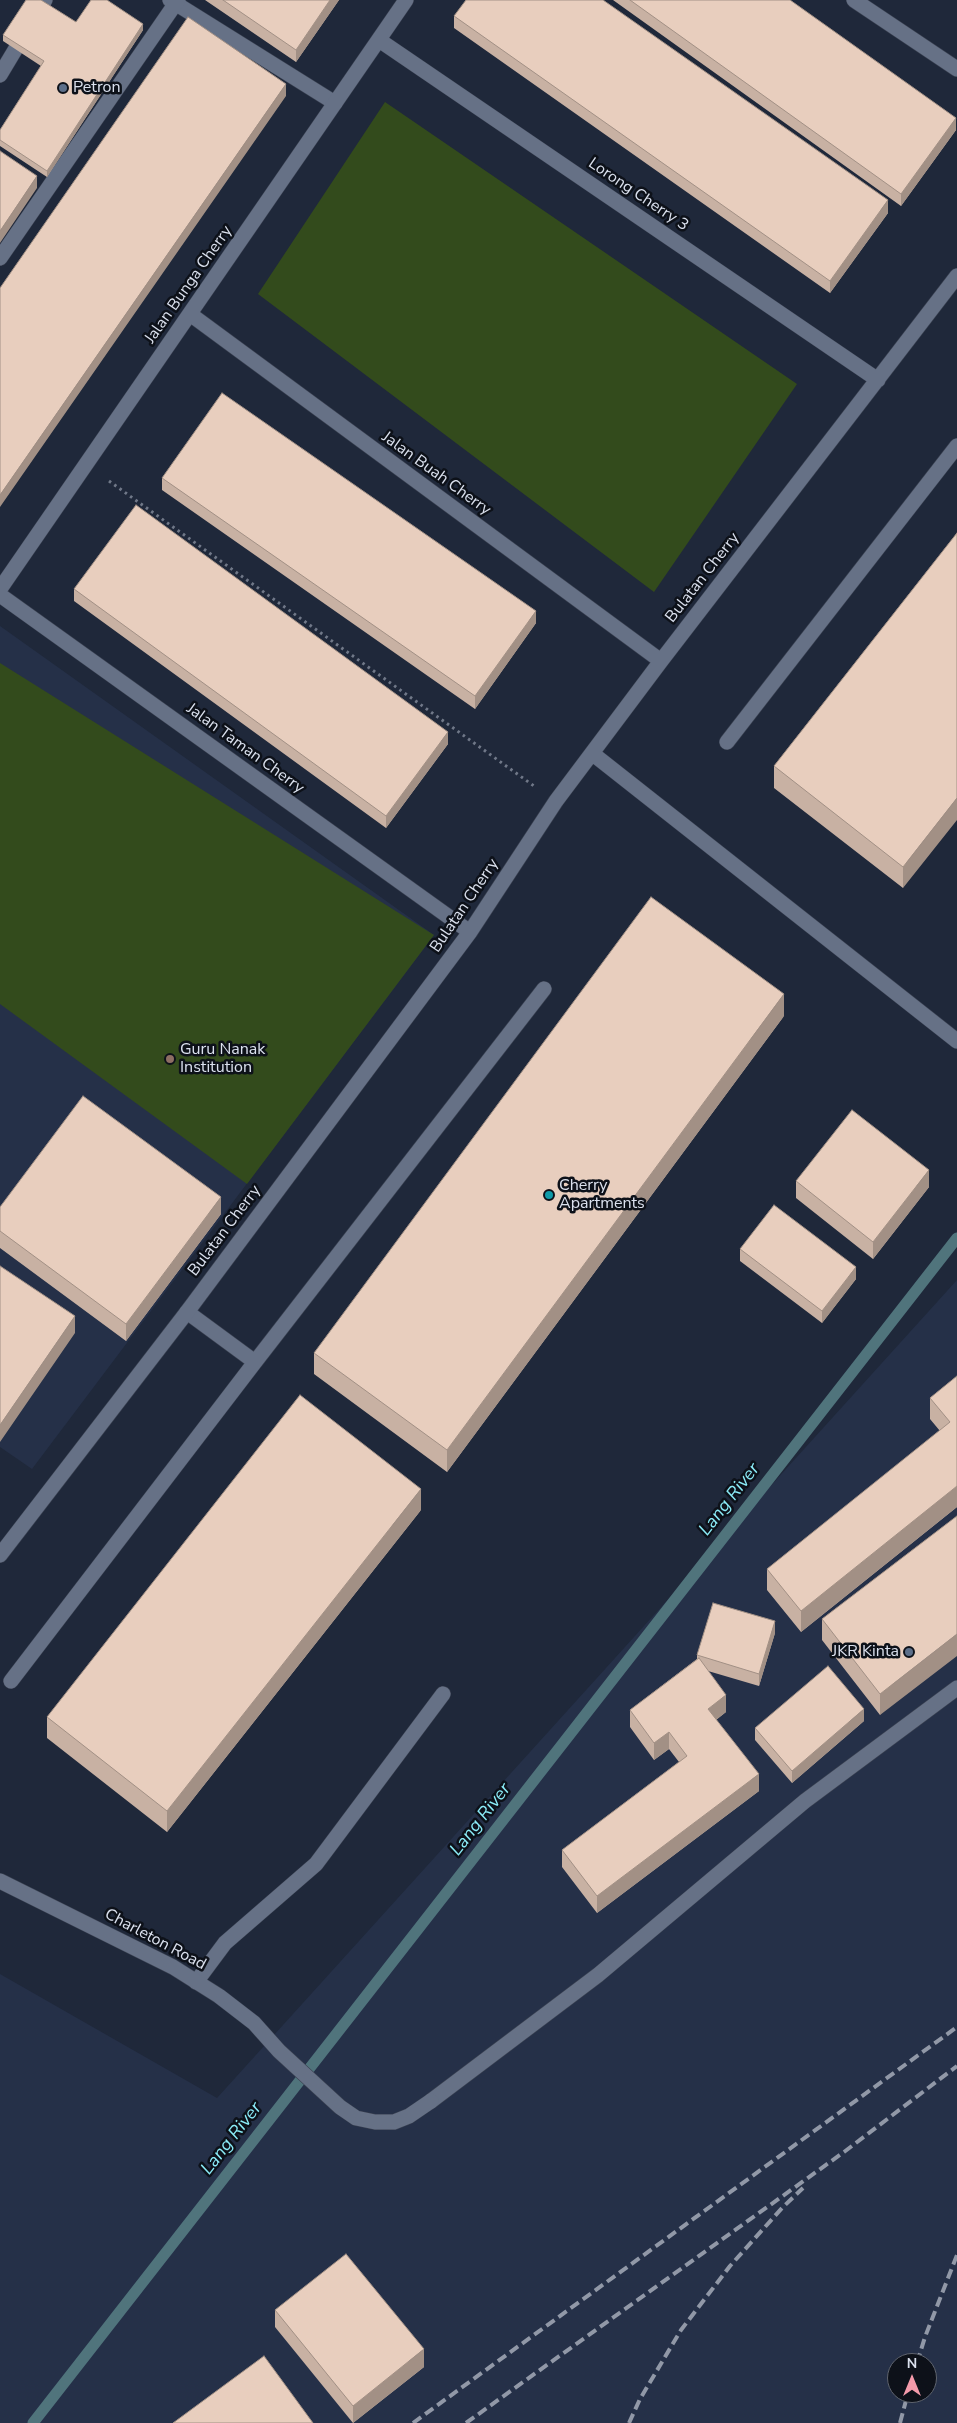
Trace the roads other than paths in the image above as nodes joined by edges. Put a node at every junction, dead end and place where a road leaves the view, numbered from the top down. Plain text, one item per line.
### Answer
1 (45, 0) edge
2 (406, 0) edge
3 (854, 0) edge
4 (174, 1) edge
5 (379, 40) junction
6 (957, 70) edge
7 (0, 75) edge
8 (335, 104) junction
9 (0, 258) edge
10 (957, 276) edge
11 (190, 314) junction
12 (878, 380) junction
13 (957, 446) edge
14 (0, 589) edge
15 (0, 595) edge
16 (661, 661) junction
17 (727, 742) dead end
18 (593, 754) junction
19 (470, 932) junction
20 (544, 989) dead end
21 (957, 1041) edge
22 (187, 1312) junction
23 (255, 1362) junction
24 (0, 1555) edge
25 (11, 1681) dead end
26 (957, 1688) edge
27 (443, 1694) dead end
28 (0, 1881) edge
29 (196, 1982) junction

1 - 7 street
2 - 5 street, Jalan Bunga Cherry
3 - 6 street
4 - 8 street
4 - 9 street
5 - 8 street, Jalan Bunga Cherry
5 - 12 street, Lorong Cherry 3
8 - 11 street, Jalan Bunga Cherry
10 - 12 street, Bulatan Cherry
11 - 14 street, Jalan Bunga Cherry
11 - 16 street, Jalan Buah Cherry
12 - 16 street, Bulatan Cherry
13 - 17 street
15 - 19 street, Jalan Taman Cherry
16 - 18 street, Bulatan Cherry
18 - 19 street, Bulatan Cherry
18 - 21 street
19 - 22 street, Bulatan Cherry
20 - 23 street
22 - 23 street
22 - 24 street, Bulatan Cherry
23 - 25 street
26 - 29 street, Charleton Road
27 - 29 street
28 - 29 street, Charleton Road

